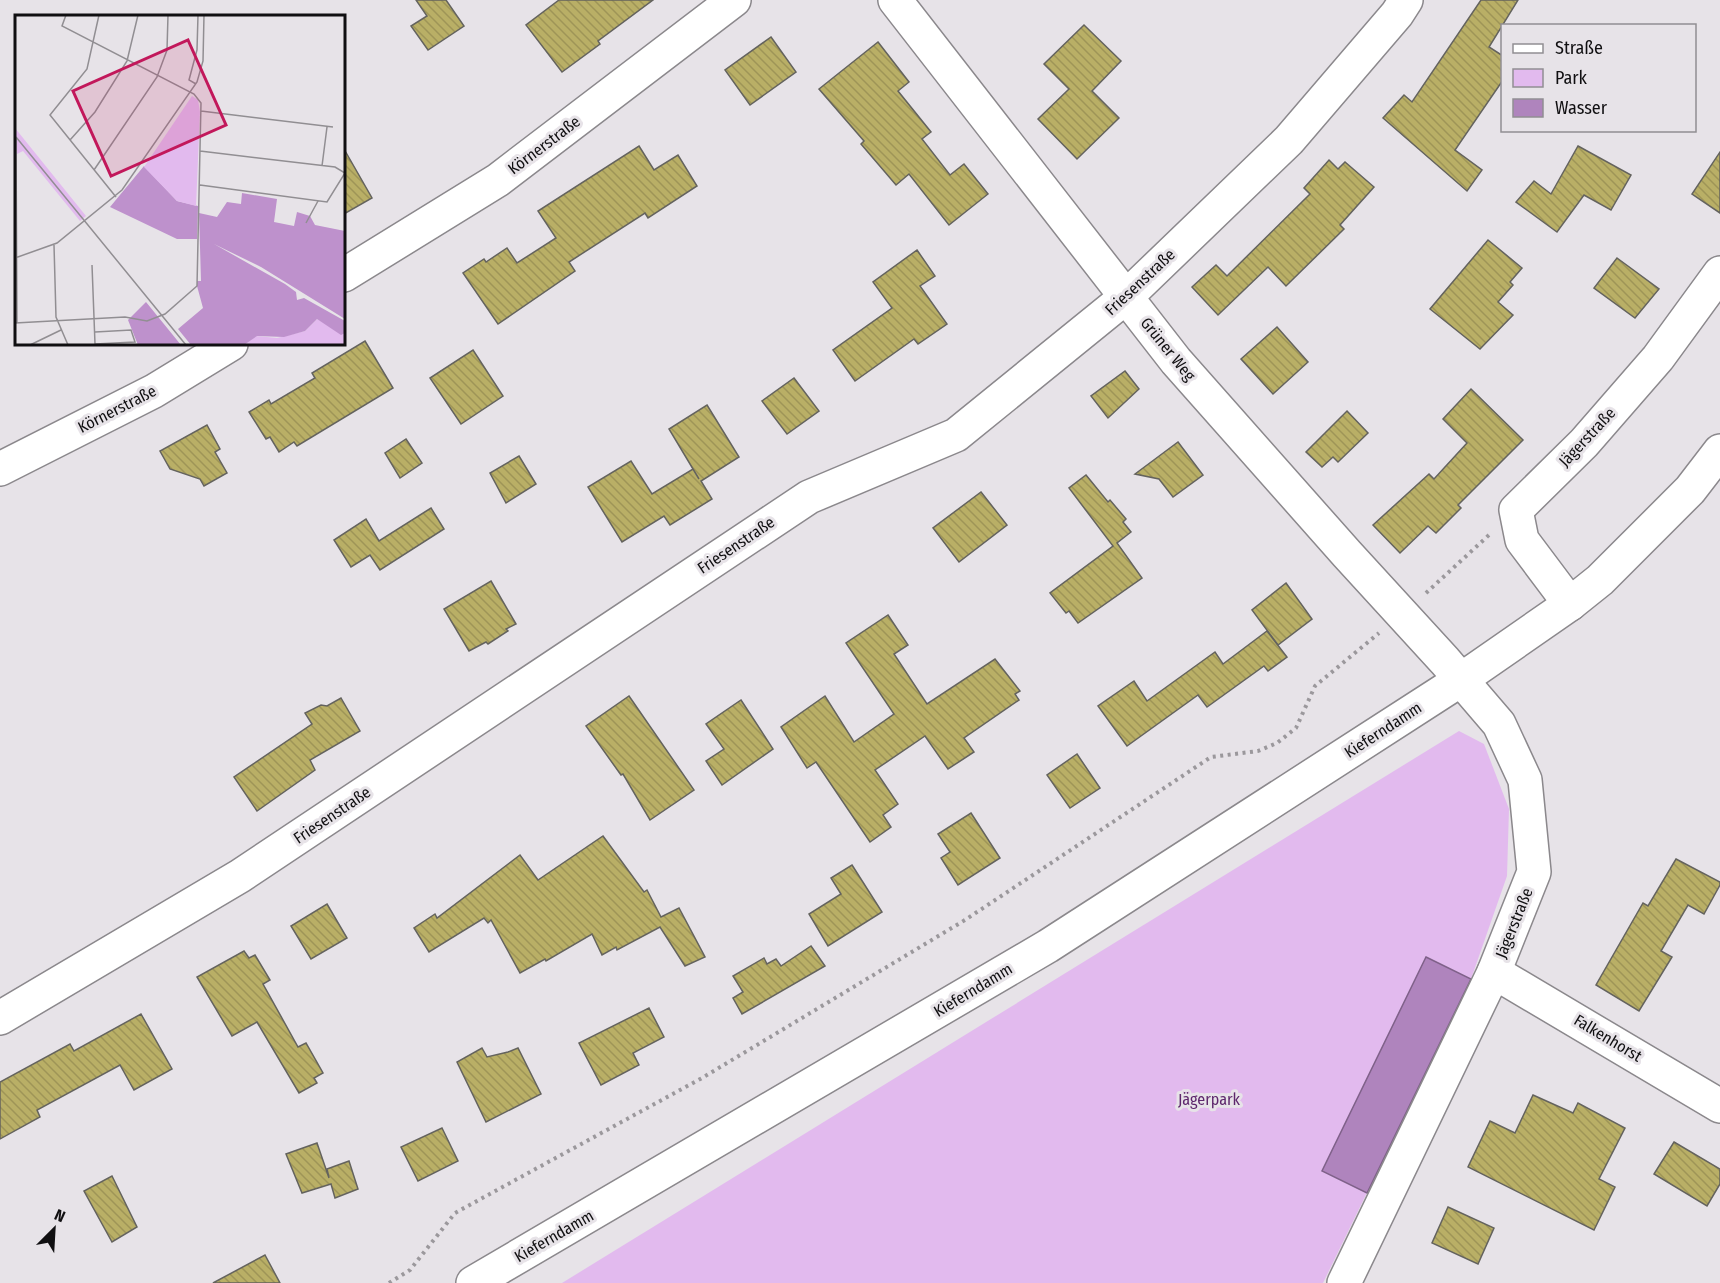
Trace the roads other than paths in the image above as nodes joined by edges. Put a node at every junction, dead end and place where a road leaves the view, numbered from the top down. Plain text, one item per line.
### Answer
1 (734, 0) edge
2 (895, 0) edge
3 (1406, 0) edge
4 (1720, 273) edge
5 (345, 274) edge
6 (1126, 297) junction
7 (229, 345) edge
8 (1720, 452) edge
9 (0, 469) edge
10 (1570, 604) junction
11 (1462, 680) junction
12 (1494, 972) junction
13 (0, 1018) edge
14 (1720, 1106) edge
15 (473, 1283) edge
16 (1344, 1283) edge

1 - 5 street, Körnerstraße
2 - 6 street, Grüner Weg
3 - 6 street, Friesenstraße
4 - 10 street, Jägerstraße
6 - 11 street, Grüner Weg
6 - 13 street, Friesenstraße
7 - 9 street, Körnerstraße
8 - 10 street
10 - 11 street
11 - 12 street, Jägerstraße
11 - 15 street, Kieferndamm
12 - 14 street, Falkenhorst
12 - 16 street, Jägerstraße

